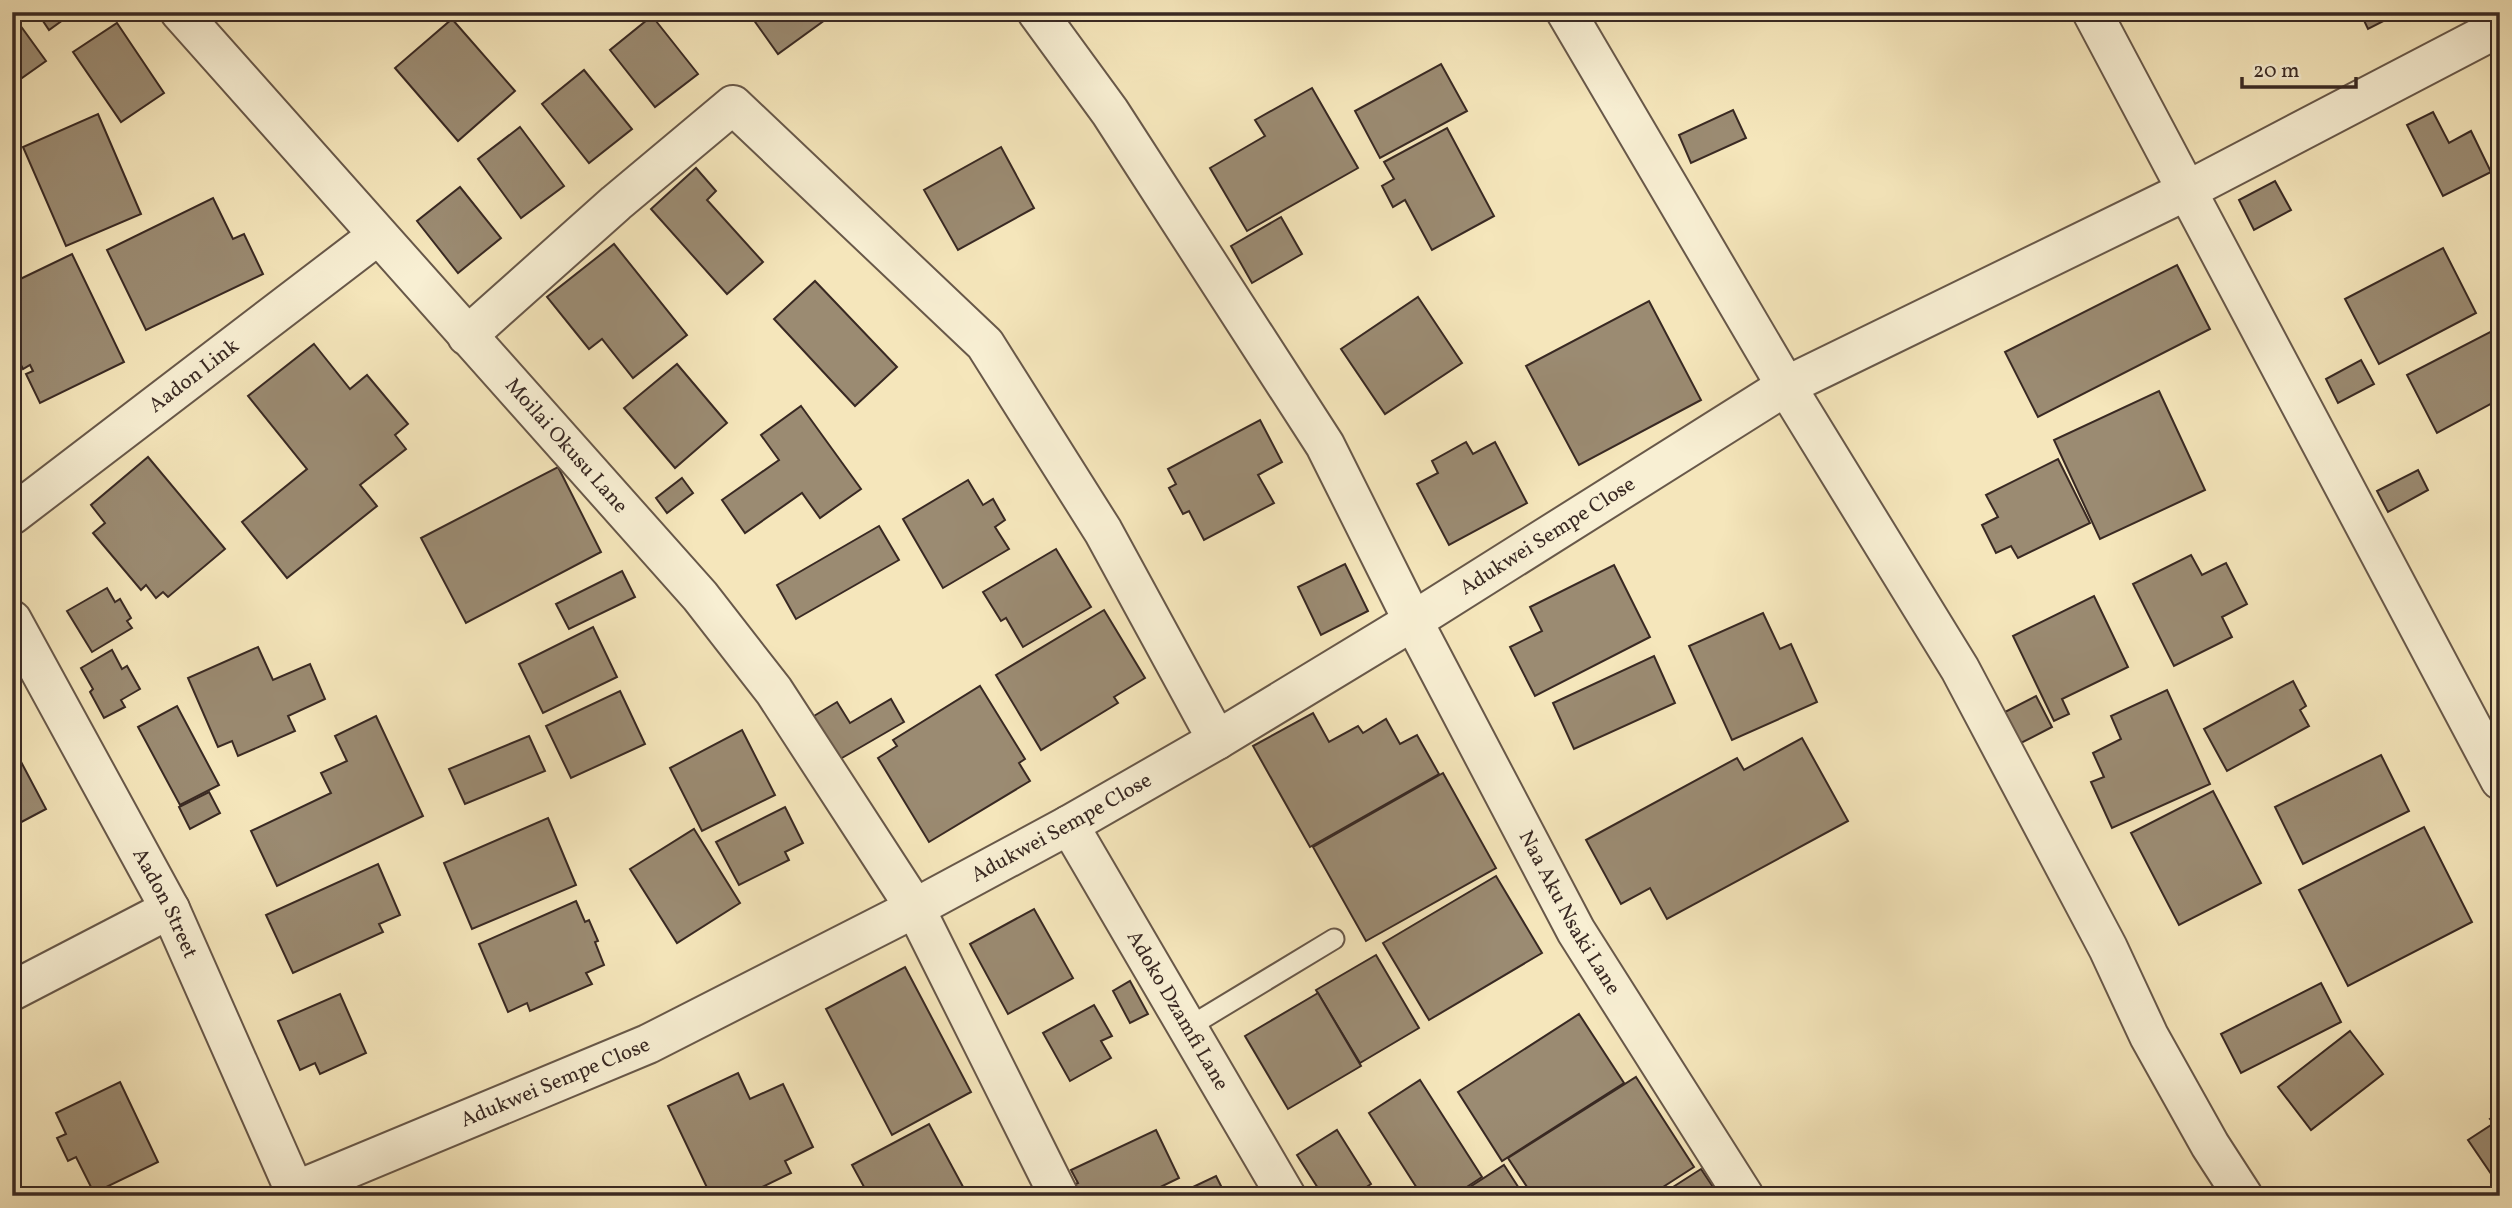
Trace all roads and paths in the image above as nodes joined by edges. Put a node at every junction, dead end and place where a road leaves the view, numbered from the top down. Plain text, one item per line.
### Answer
1 (180, 12) edge
2 (1037, 12) edge
3 (1566, 12) edge
4 (2092, 12) edge
5 (2500, 27) edge
6 (2188, 190) junction
7 (377, 236) junction
8 (467, 336) junction
9 (1786, 386) junction
10 (12, 515) edge
11 (12, 620) edge
12 (1413, 621) junction
13 (1217, 740) junction
14 (2500, 780) edge
15 (1069, 825) junction
16 (915, 908) junction
17 (170, 909) junction
18 (1334, 939) dead end
19 (12, 991) edge
20 (1187, 1028) junction
21 (296, 1193) edge
22 (1059, 1196) edge
23 (1286, 1196) edge
24 (1744, 1196) edge
25 (2243, 1196) edge

1 - 7 street, Moilai Okusu Lane
2 - 12 street, Naa Aku Nsaki Lane
3 - 9 street
4 - 6 street
5 - 6 street, Adukwei Sempe Close
6 - 9 street, Adukwei Sempe Close
6 - 14 street
7 - 8 street, Moilai Okusu Lane
7 - 10 street, Aadon Link
8 - 13 street
8 - 16 street, Moilai Okusu Lane
9 - 12 street, Adukwei Sempe Close
9 - 25 street
11 - 17 street, Aadon Street
12 - 13 street, Adukwei Sempe Close
12 - 24 street, Naa Aku Nsaki Lane
13 - 15 street, Adukwei Sempe Close
15 - 16 street, Adukwei Sempe Close
15 - 20 street, Adoko Dzamfi Lane
16 - 21 street, Adukwei Sempe Close
16 - 22 street, Moilai Okusu Lane
17 - 19 street
17 - 21 street, Aadon Street
18 - 20 lane
20 - 23 street, Adoko Dzamfi Lane

